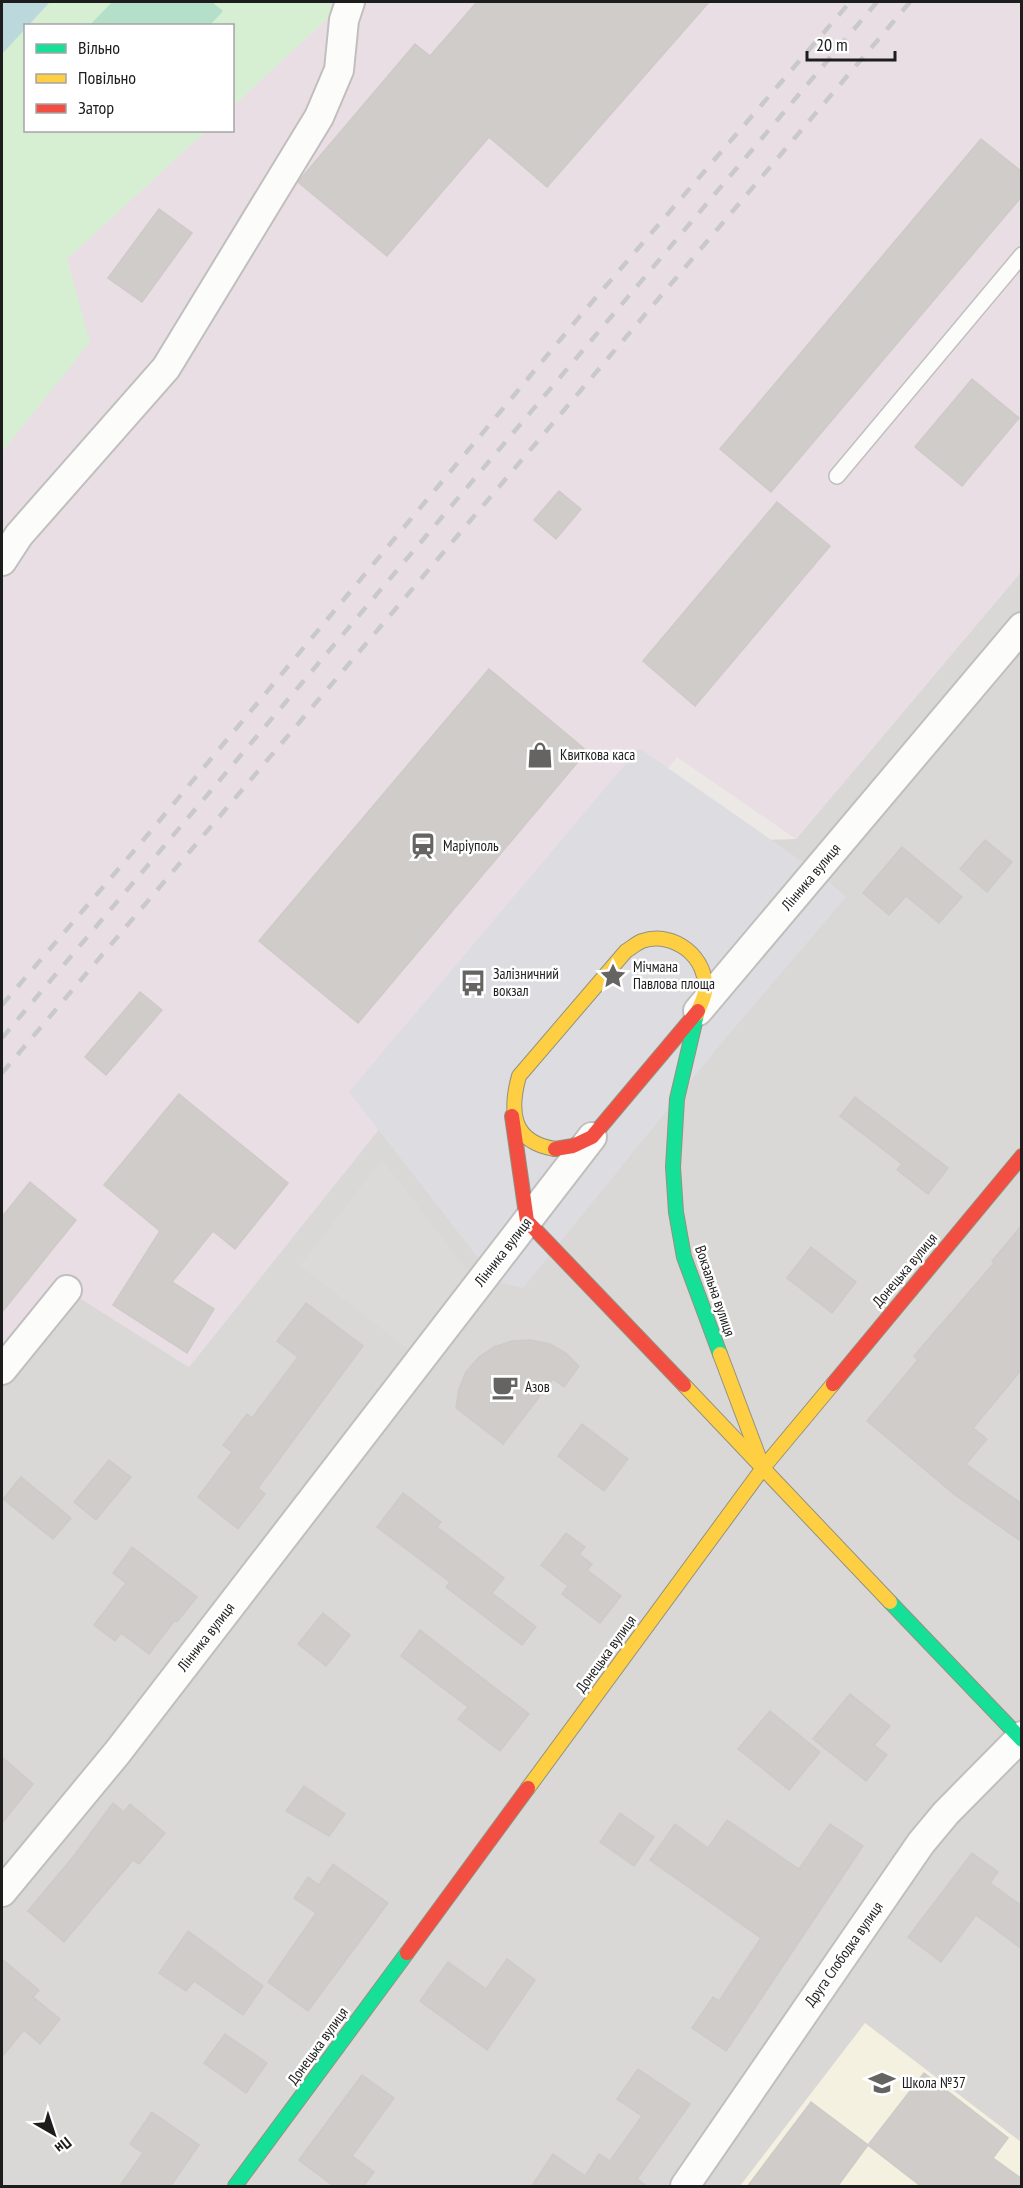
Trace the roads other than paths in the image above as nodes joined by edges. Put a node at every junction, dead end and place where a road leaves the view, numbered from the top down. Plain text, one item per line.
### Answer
1 (351, 2) edge
2 (1022, 255) edge
3 (837, 476) dead end
4 (2, 561) edge
5 (1022, 627) edge
6 (693, 954) junction
7 (724, 980) junction
8 (698, 1011) junction
9 (512, 1115) junction
10 (592, 1137) junction
11 (1022, 1156) edge
12 (527, 1221) junction
13 (67, 1290) dead end
14 (2, 1370) edge
15 (763, 1468) junction
16 (1021, 1738) edge
17 (2, 1892) edge
18 (235, 2187) edge
19 (685, 2187) edge

1 - 4 street
2 - 3 lane
5 - 7 street, Лінника вулиця
6 - 7 street
6 - 8 street, Вокзальна вулиця
6 - 9 street
7 - 8 street, Лінника вулиця
8 - 10 street, Лінника вулиця
8 - 15 street, Вокзальна вулиця
9 - 10 street
9 - 12 street
10 - 12 street, Лінника вулиця
11 - 15 street, Донецька вулиця
12 - 15 street, Вокзальна вулиця
12 - 17 street, Лінника вулиця
13 - 14 street
15 - 16 street, Вокзальна вулиця
15 - 18 street, Донецька вулиця
16 - 19 street, Друга Слободка вулиця

